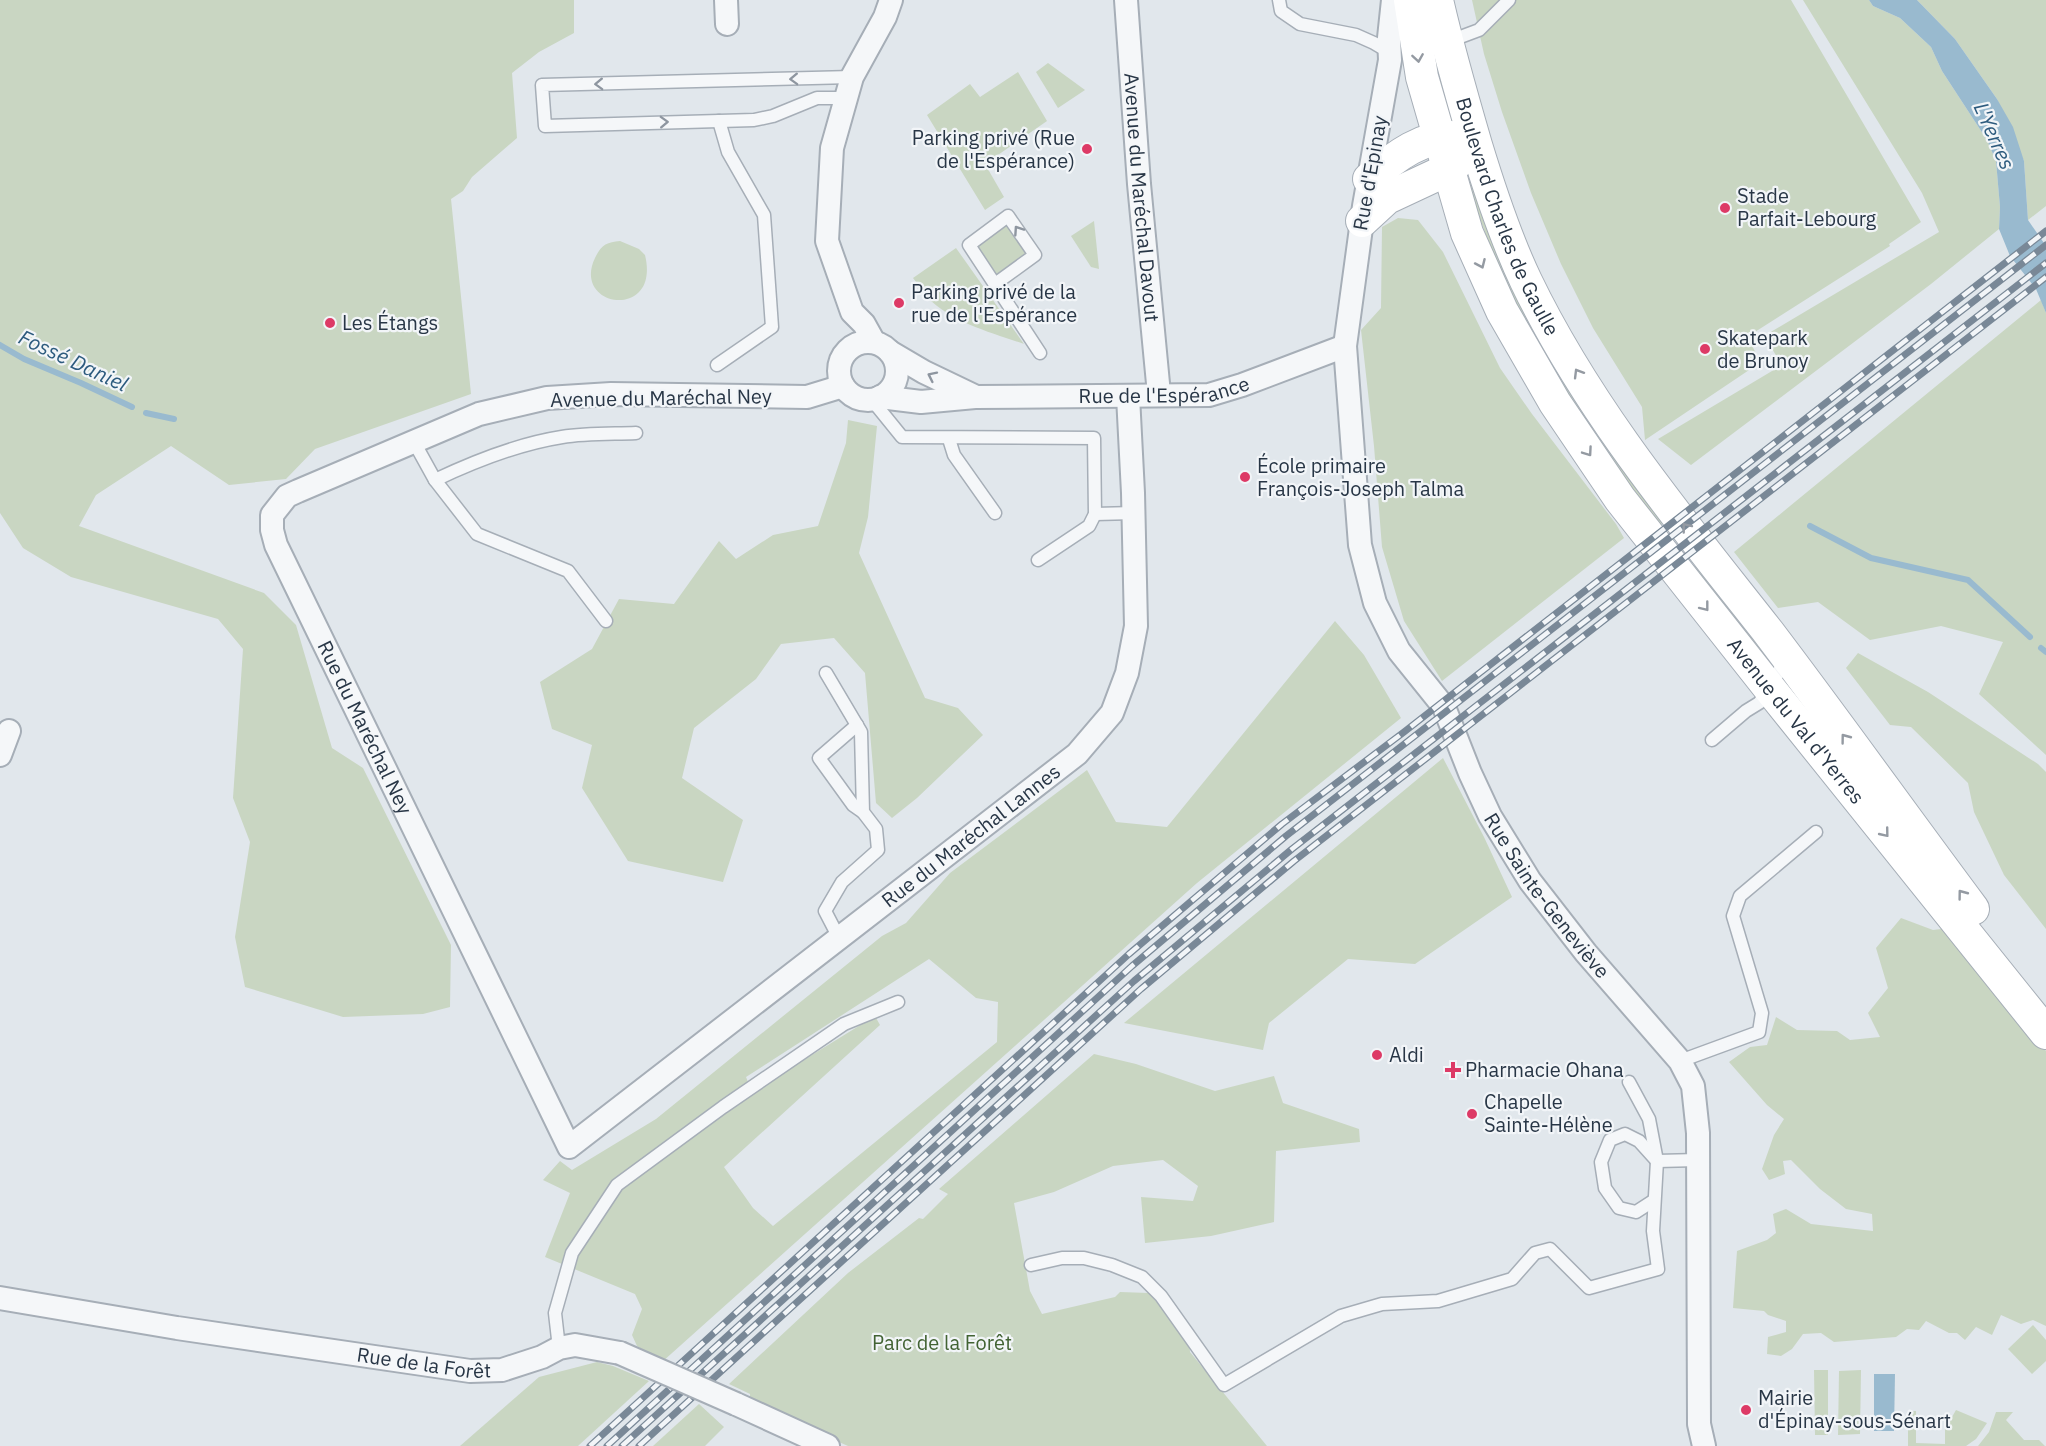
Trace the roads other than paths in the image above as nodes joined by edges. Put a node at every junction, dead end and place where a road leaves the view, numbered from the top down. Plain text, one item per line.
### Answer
1 (726, 0) edge
2 (891, 0) edge
3 (1126, 0) edge
4 (1279, 0) edge
5 (1393, 0) edge
6 (1410, 0) edge
7 (1437, 0) edge
8 (1509, 0) edge
9 (727, 24) dead end
10 (1447, 42) junction
11 (1391, 54) junction
12 (849, 88) junction
13 (719, 121) junction
14 (1439, 137) junction
15 (1475, 141) junction
16 (1449, 169) junction
17 (1369, 179) junction
18 (1397, 192) junction
19 (1362, 221) junction
20 (1467, 233) junction
21 (995, 284) junction
22 (852, 312) junction
23 (1345, 346) junction
24 (882, 347) junction
25 (847, 350) junction
26 (1040, 353) dead end
27 (717, 365) dead end
28 (843, 386) junction
29 (1159, 394) junction
30 (1128, 396) junction
31 (975, 397) junction
32 (876, 399) junction
33 (1555, 403) joint
34 (479, 414) joint
35 (1608, 421) joint
36 (636, 433) dead end
37 (950, 439) junction
38 (414, 442) junction
39 (435, 480) junction
40 (995, 513) dead end
41 (1134, 513) junction
42 (1095, 514) junction
43 (1038, 560) dead end
44 (606, 621) dead end
45 (1786, 656) junction
46 (826, 673) dead end
47 (1770, 690) junction
48 (858, 725) junction
49 (9, 730) dead end
50 (1712, 740) dead end
51 (0, 755) edge
52 (863, 812) junction
53 (1816, 832) dead end
54 (839, 938) junction
55 (898, 1002) dead end
56 (2046, 1009) edge
57 (2046, 1034) edge
58 (1680, 1061) junction
59 (1629, 1082) dead end
60 (569, 1147) joint
61 (1698, 1160) junction
62 (1657, 1161) junction
63 (1653, 1201) junction
64 (1031, 1265) dead end
65 (0, 1299) edge
66 (559, 1348) junction
67 (828, 1446) edge
68 (1704, 1446) edge

1 - 9 street
2 - 12 street, Rue de l'Espérance
3 - 29 street, Avenue du Maréchal Davout
4 - 11 lane
5 - 11 street, Rue d'Epinay
6 -> 14 main road, Boulevard Charles de Gaulle
7 - 10 main road, Boulevard Charles de Gaulle
8 - 10 lane
10 - 15 main road, Boulevard Charles de Gaulle
11 - 17 street, Rue d'Epinay
12 - 13 lane
12 -> 13 lane
12 - 22 street, Rue de l'Espérance
13 - 27 lane
14 - 15 main road
14 - 16 main road, Boulevard Charles de Gaulle
14 - 17 main road
15 - 16 main road
35 -> 15 main road, Boulevard Charles de Gaulle
16 - 18 main road
16 - 20 main road, Boulevard Charles de Gaulle
17 - 19 street, Rue d'Epinay
18 - 19 main road
18 - 20 main road
19 - 23 street, Rue d'Epinay
20 -> 33 main road, Boulevard Charles de Gaulle
21 -> 21 lane
21 - 26 lane
22 - 24 street, Rue de l'Espérance
22 - 25 street, Rue de l'Espérance
23 - 29 street, Rue de l'Espérance
23 - 58 street, Rue Sainte-Geneviève
24 - 25 street
31 -> 24 street, Rue de l'Espérance
24 - 32 street
25 - 28 street
28 - 32 street
28 - 34 street, Avenue du Maréchal Ney
29 - 30 street, Rue de l'Espérance
30 - 31 street, Rue de l'Espérance
30 - 41 street, Rue du Maréchal Lannes
31 - 32 street, Rue de l'Espérance
32 - 37 lane
33 -> 47 main road, Avenue du Val d'Yerres
34 - 38 street, Rue du Maréchal Ney
45 -> 35 main road, Avenue du Val d'Yerres
36 - 39 lane
37 - 40 lane
37 - 42 lane
38 - 39 lane
38 - 60 street, Rue du Maréchal Ney
39 - 44 lane
41 - 42 lane
41 - 54 street, Rue du Maréchal Lannes
42 - 43 lane
45 - 47 lane
56 -> 45 main road, Avenue du Val d'Yerres
46 - 48 lane
47 - 50 lane
47 -> 57 main road, Avenue du Val d'Yerres
48 - 52 lane
48 - 52 lane
49 - 51 street
52 - 54 lane
53 - 58 lane
54 - 60 street, Rue du Maréchal Lannes
55 - 66 lane
58 - 61 street, Rue Sainte-Geneviève
59 - 62 lane
61 - 62 lane
61 - 68 street, Rue Sainte-Geneviève
62 - 63 lane
62 - 63 lane
63 - 64 lane
65 - 66 street, Rue de la Forêt
66 - 67 street, Rue de la Forêt, bridge

